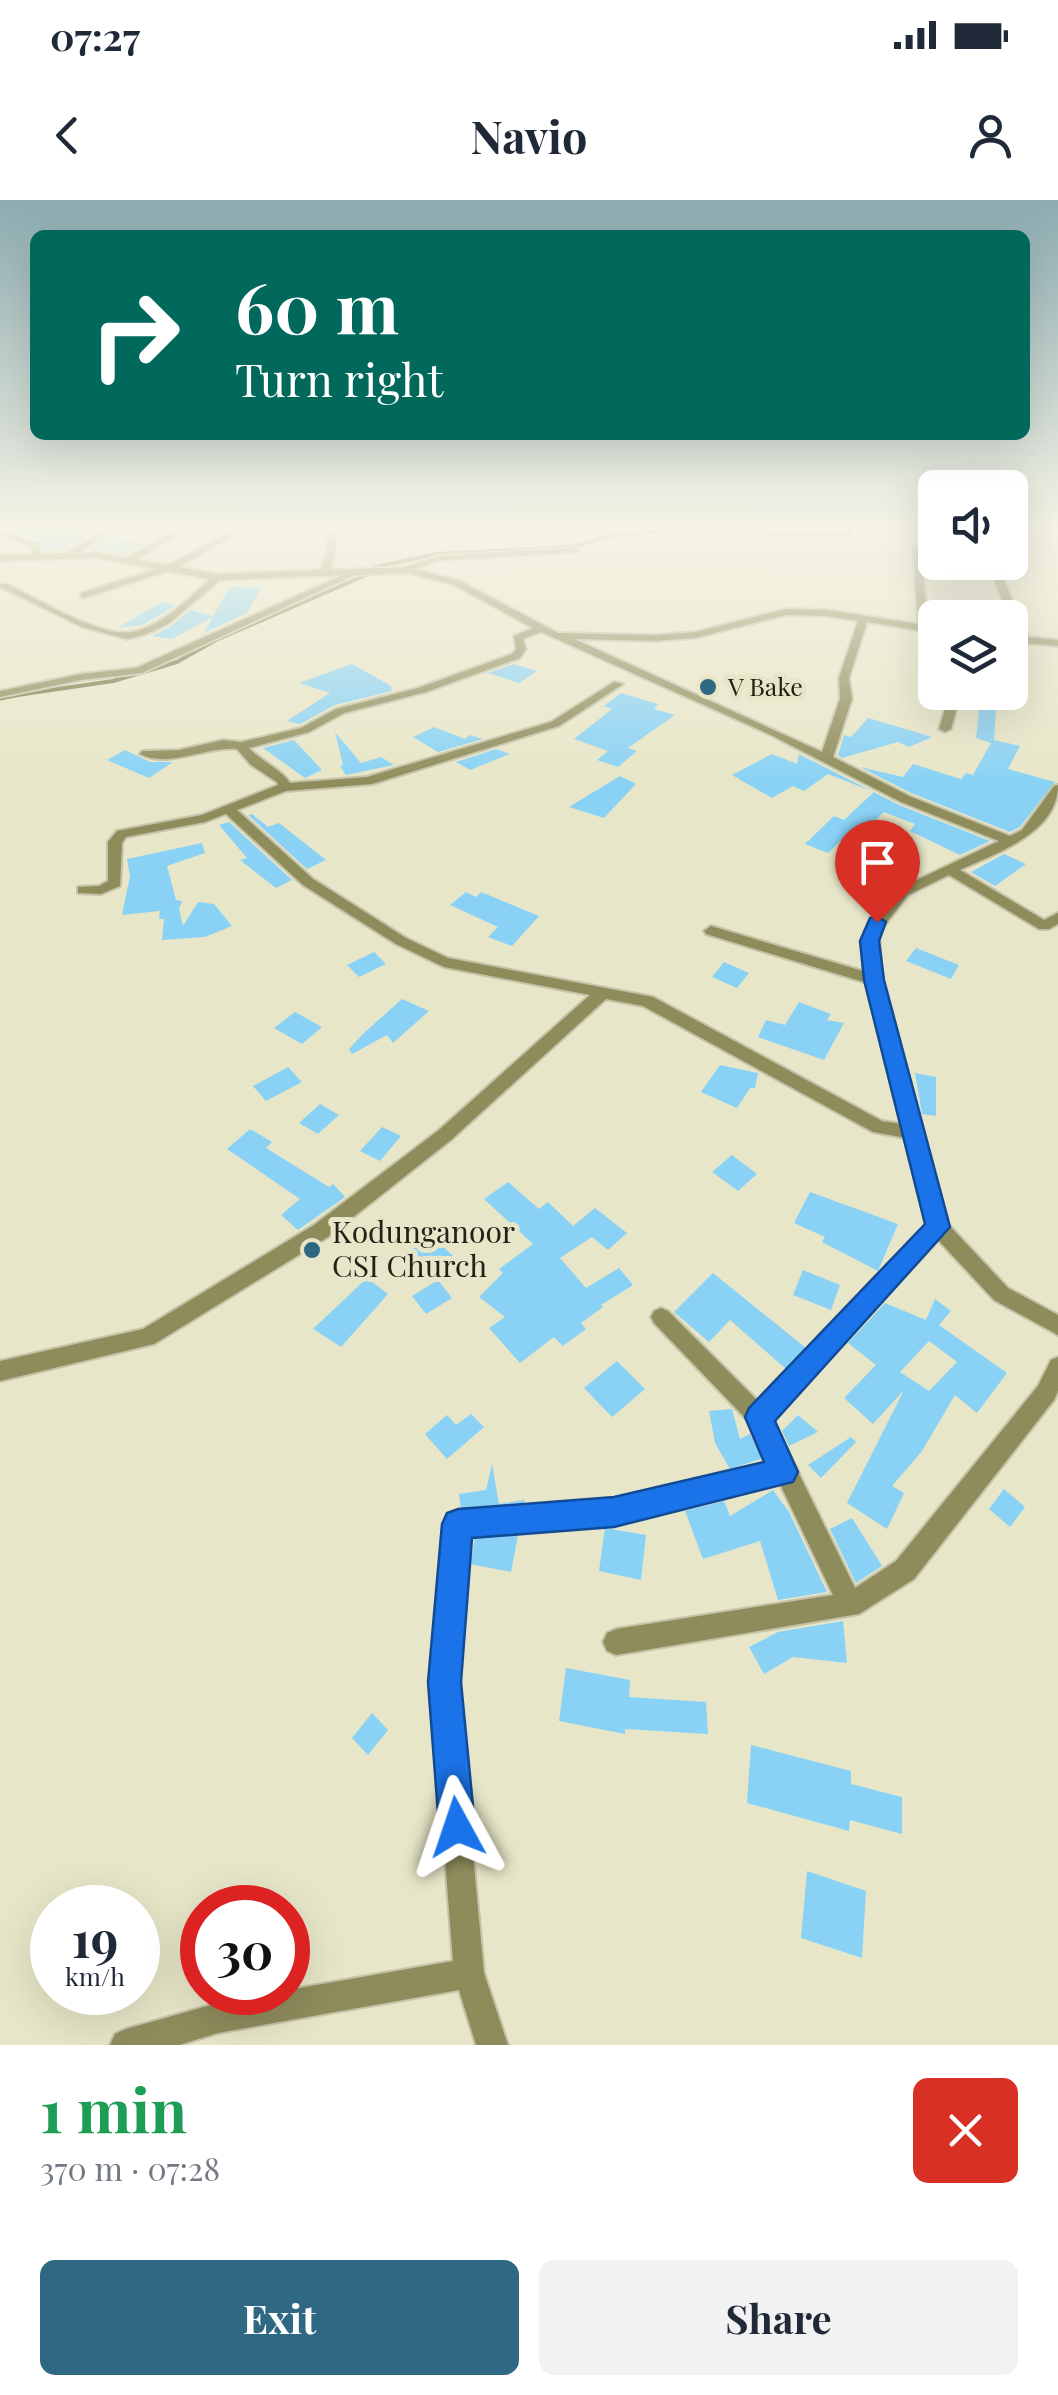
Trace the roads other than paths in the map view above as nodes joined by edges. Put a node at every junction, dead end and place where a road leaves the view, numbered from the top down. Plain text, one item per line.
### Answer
1 (59, 611) edge
2 (178, 611) edge
3 (270, 611) edge
4 (506, 611) edge
5 (864, 620) junction
6 (918, 627) edge
7 (539, 629) junction
8 (556, 636) junction
9 (1028, 640) edge
10 (1058, 643) edge
11 (618, 684) dead end
12 (0, 694) edge
13 (951, 710) edge
14 (945, 729) dead end
15 (241, 746) junction
16 (146, 754) dead end
17 (826, 759) junction
18 (284, 788) junction
19 (1058, 789) edge
20 (229, 810) junction
21 (1010, 841) junction
22 (948, 870) junction
23 (83, 890) dead end
24 (1058, 918) edge
25 (711, 932) dead end
26 (874, 980) junction
27 (604, 992) junction
28 (914, 1132) junction
29 (938, 1227) junction
30 (661, 1317) dead end
31 (1058, 1326) edge
32 (1058, 1367) edge
33 (0, 1371) edge
34 (759, 1417) junction
35 (783, 1472) junction
36 (850, 1604) junction
37 (616, 1642) dead end
38 (469, 1972) junction
39 (126, 2045) edge
40 (492, 2045) edge

1 - 2 street
3 - 12 street
4 - 7 street
5 - 6 street
5 - 8 street
5 - 17 street
7 - 8 street
7 - 15 street
8 - 17 street
9 - 10 street
11 - 18 street
13 - 14 street
15 - 16 street
15 - 18 street
17 - 21 street
18 - 20 street
19 - 21 street
20 - 23 street
20 - 27 street
21 - 22 street
22 - 24 street
22 - 26 street
25 - 26 street
26 - 28 street
27 - 28 street
27 - 33 street
28 - 29 street
29 - 31 street
29 - 34 street
30 - 34 street
32 - 36 street
34 - 35 street
35 - 36 street
35 - 38 street
36 - 37 street
38 - 39 street
38 - 40 street

